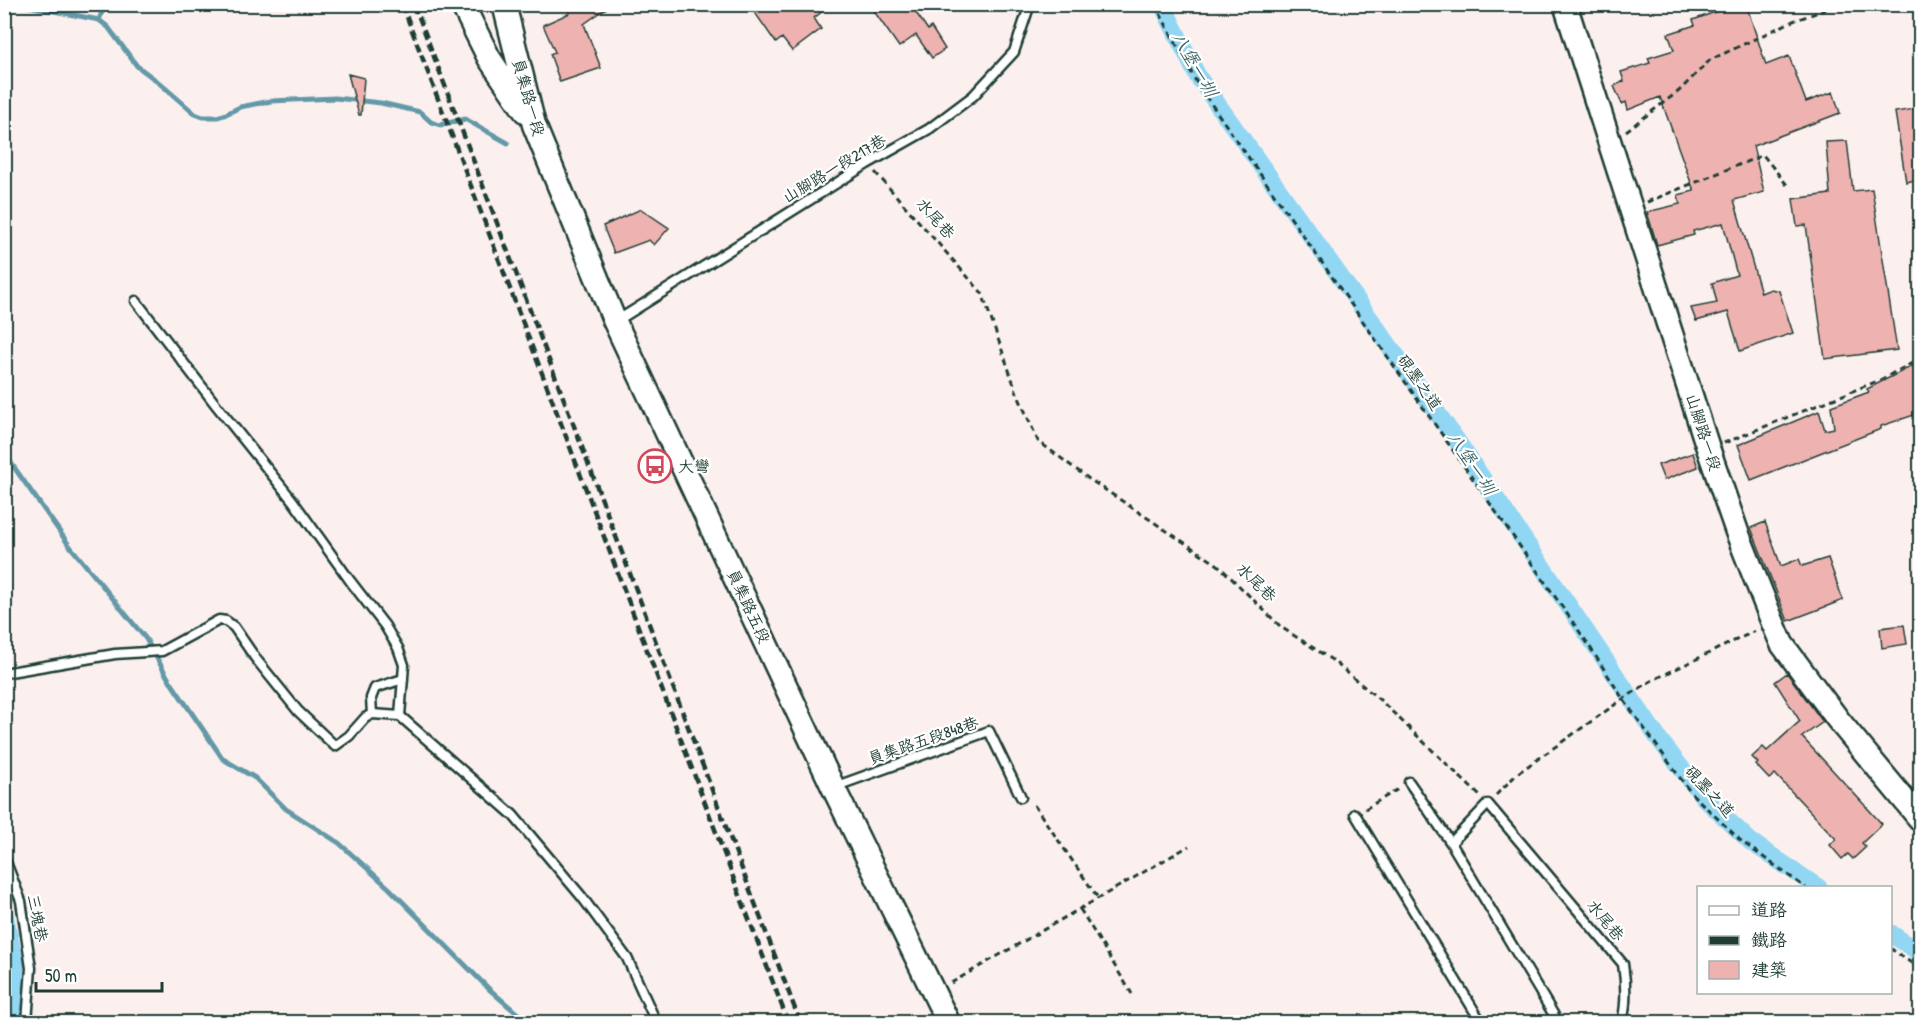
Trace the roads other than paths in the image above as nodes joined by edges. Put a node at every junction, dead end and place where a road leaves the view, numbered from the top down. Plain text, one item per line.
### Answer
1 (462, 4) edge
2 (1030, 4) edge
3 (1565, 4) edge
4 (504, 5) edge
5 (534, 125) junction
6 (559, 186) joint
7 (136, 301) dead end
8 (615, 322) junction
9 (4, 673) edge
10 (403, 679) junction
11 (372, 714) junction
12 (400, 716) junction
13 (1409, 783) road end
14 (833, 788) junction
15 (1021, 797) dead end
16 (1355, 814) road end
17 (1920, 819) edge
18 (1451, 843) junction
19 (4, 857) edge
20 (27, 1023) edge
21 (656, 1023) edge
22 (948, 1023) edge
23 (1481, 1023) edge
24 (1558, 1023) edge
25 (1622, 1023) edge

1 - 5 main road
2 - 8 lane, 山腳路一段217巷
3 - 17 main road, 山腳路一段
4 - 5 main road, 員集路一段
5 - 6 main road, 員集路一段
6 - 8 main road, 員集路五段
7 - 10 lane
8 - 14 main road, 員集路五段
9 - 11 lane
10 - 11 lane
10 - 12 lane
11 - 12 lane
12 - 21 lane
13 - 18 lane
14 - 15 lane, 員集路五段848巷
14 - 22 main road, 員集路五段
16 - 23 lane
18 - 24 lane
18 - 25 lane, 水尾巷
19 - 20 lane, 三塊巷

